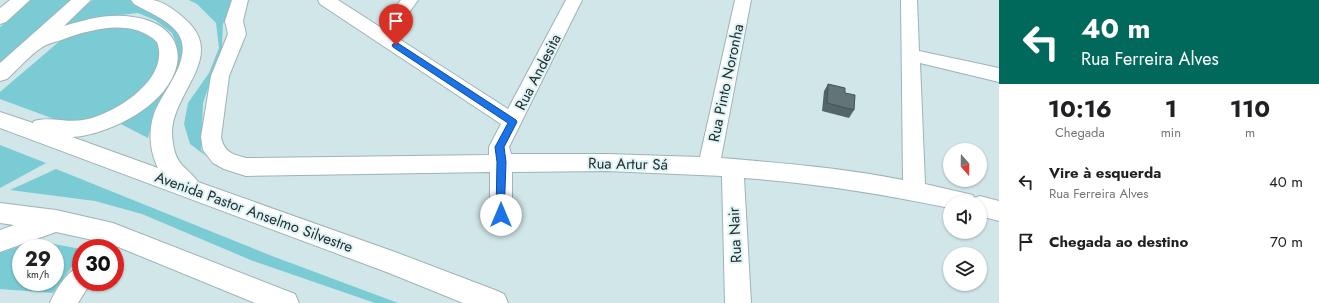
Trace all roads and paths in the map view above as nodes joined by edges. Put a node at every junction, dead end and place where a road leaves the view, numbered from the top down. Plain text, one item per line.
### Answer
1 (21, 0) edge
2 (88, 0) edge
3 (140, 0) edge
4 (240, 0) edge
5 (326, 0) edge
6 (410, 0) edge
7 (574, 0) edge
8 (743, 0) edge
9 (910, 0) edge
10 (76, 6) edge
11 (0, 18) edge
12 (382, 36) junction
13 (30, 47) junction
14 (910, 55) junction
15 (0, 74) edge
16 (999, 75) edge
17 (6, 122) edge
18 (513, 122) junction
19 (501, 162) junction
20 (709, 165) junction
21 (733, 167) junction
22 (192, 189) junction
23 (914, 189) junction
24 (943, 196) edge
25 (987, 207) edge
26 (999, 210) edge
27 (0, 213) edge
28 (501, 215) dead end
29 (56, 221) junction
30 (102, 239) edge
31 (0, 241) edge
32 (124, 247) edge
33 (72, 290) edge
34 (63, 303) edge
35 (286, 303) edge
36 (495, 303) edge
37 (738, 303) edge

1 - 11 main road
2 - 10 main road
3 - 22 main road
4 - 19 street, Rua Artur Sá
5 - 12 street
6 - 12 street
7 - 18 street, Rua Andesita
8 - 20 street, Rua Pinto Noronha
9 - 14 street
10 - 13 main road
12 - 18 street
13 - 15 main road
13 - 17 main road
14 - 16 street
14 - 23 street
17 - 22 main road, Avenida Pastor Anselmo Silvestre
18 - 19 street, Rua Andesita
19 - 20 street, Rua Artur Sá
19 - 28 street, Rua Andesita
20 - 21 street, Rua Artur Sá
21 - 23 street, Rua Artur Sá
21 - 37 street, Rua Nair
22 - 36 main road, Avenida Pastor Anselmo Silvestre
23 - 24 street, Rua Artur Sá
25 - 26 street
27 - 29 main road
29 - 30 main road
29 - 31 main road
32 - 35 main road
33 - 34 street

